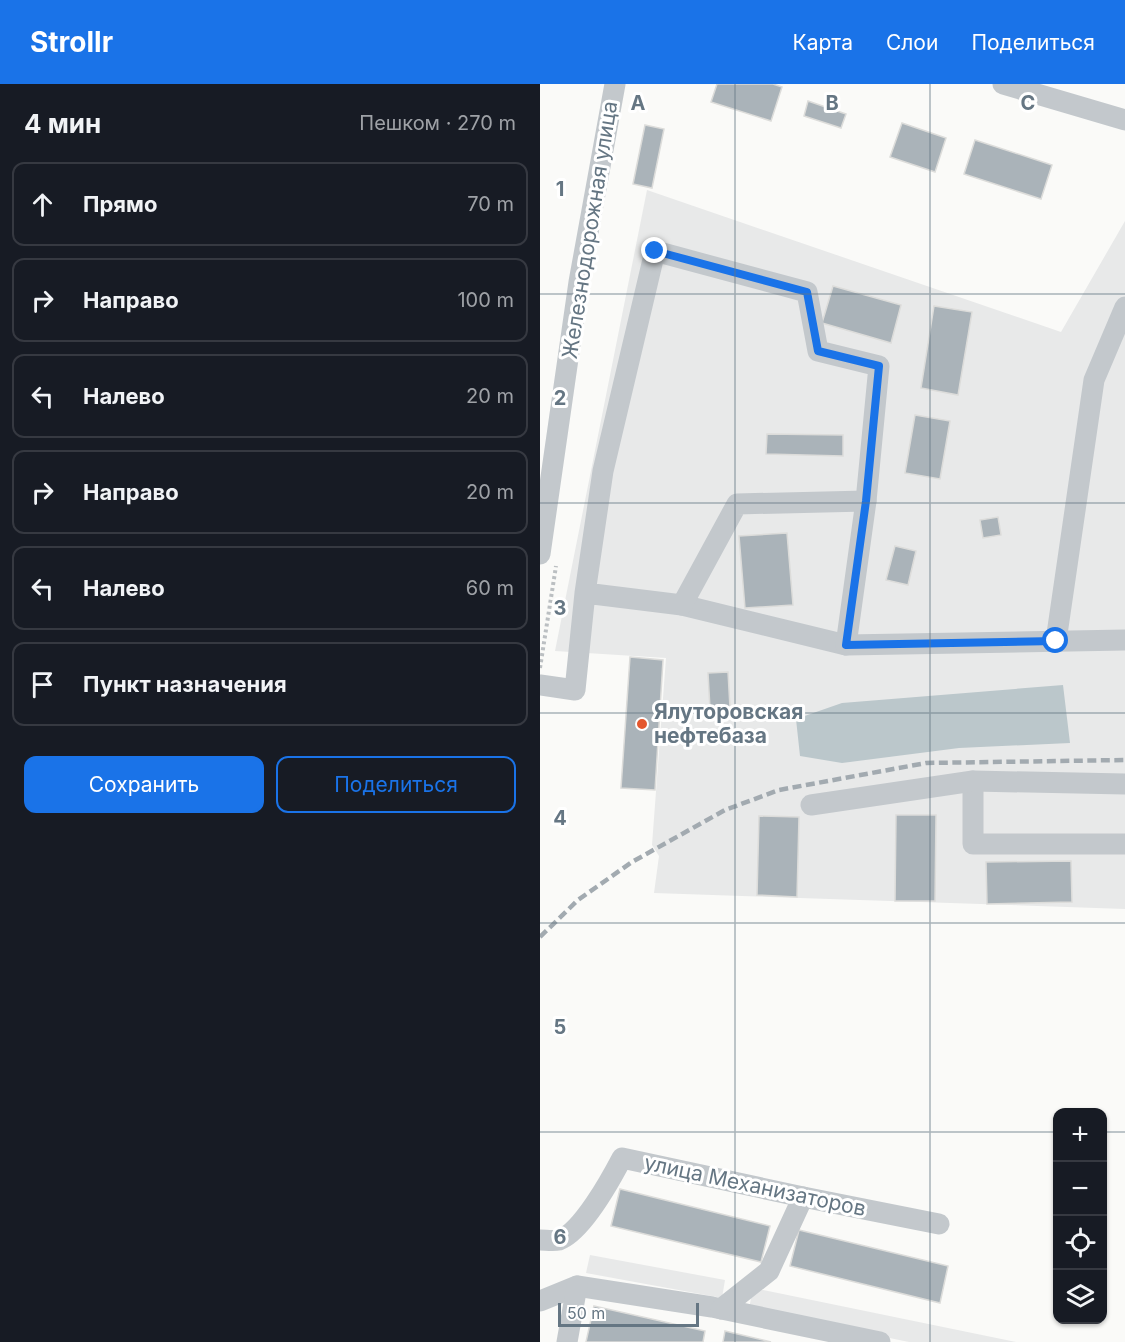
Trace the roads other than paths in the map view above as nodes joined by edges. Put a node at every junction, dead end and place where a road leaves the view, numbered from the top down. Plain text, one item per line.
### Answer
1 (615, 84) edge
2 (1003, 84) edge
3 (1125, 120) edge
4 (1125, 307) edge
5 (866, 501) junction
6 (540, 554) edge
7 (585, 593) junction
8 (682, 605) junction
9 (1125, 640) edge
10 (1056, 641) junction
11 (846, 645) junction
12 (540, 685) edge
13 (973, 781) junction
14 (1125, 784) edge
15 (811, 805) dead end
16 (1125, 843) edge
17 (803, 1197) junction
18 (939, 1224) dead end
19 (540, 1239) edge
20 (577, 1286) junction
21 (540, 1301) edge
22 (721, 1309) junction
23 (567, 1342) edge
24 (880, 1342) edge

1 - 6 street, Железнодорожная улица
2 - 3 street
4 - 10 street
5 - 7 street
5 - 8 street
5 - 11 street
7 - 8 street
7 - 12 street
8 - 11 street
9 - 10 street
10 - 11 street
13 - 14 street
13 - 15 street
13 - 16 street
17 - 18 street, улица Механизаторов
17 - 19 street, улица Механизаторов
17 - 22 street
20 - 21 street
20 - 22 street
20 - 23 street
22 - 24 street

